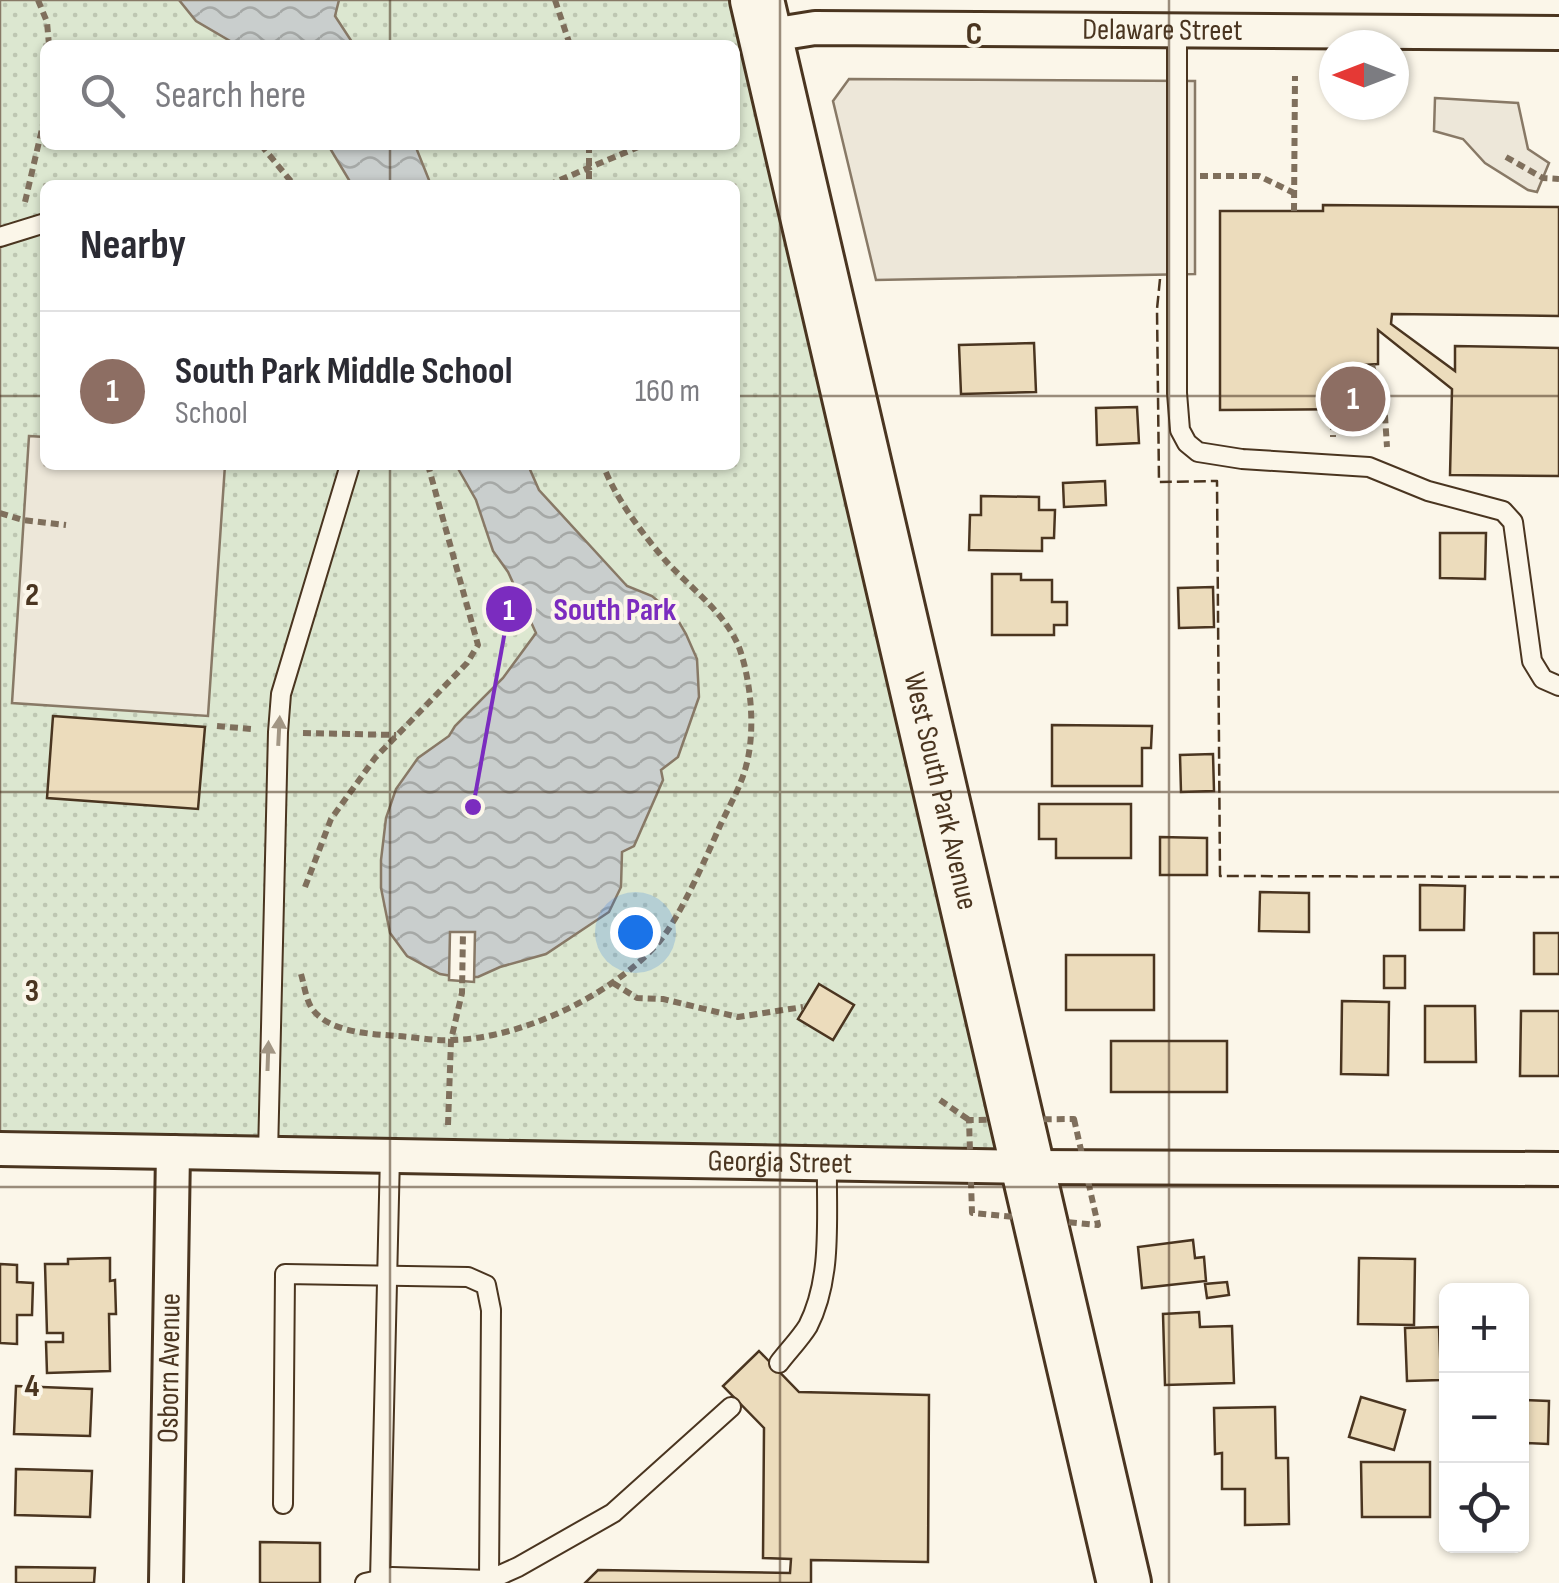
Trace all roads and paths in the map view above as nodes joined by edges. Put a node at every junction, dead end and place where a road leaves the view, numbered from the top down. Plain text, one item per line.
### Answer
1 (38, 0) edge
2 (556, 0) edge
3 (761, 18) edge
4 (1177, 31) junction
5 (1559, 33) edge
6 (49, 40) edge
7 (568, 40) edge
8 (1295, 76) dead end
9 (40, 134) edge
10 (265, 150) edge
11 (588, 150) edge
12 (630, 150) edge
13 (1506, 157) dead end
14 (590, 165) junction
15 (1174, 176) junction
16 (1559, 179) edge
17 (290, 180) edge
18 (558, 180) edge
19 (589, 180) edge
20 (1294, 193) junction
21 (1294, 210) dead end
22 (40, 224) edge
23 (8, 234) edge
24 (1372, 365) dead end
25 (349, 470) edge
26 (429, 470) edge
27 (604, 470) edge
28 (1388, 474) junction
29 (0, 513) edge
30 (66, 525) dead end
31 (1559, 686) edge
32 (304, 899) dead end
33 (463, 932) dead end
34 (296, 957) dead end
35 (613, 984) junction
36 (803, 1008) dead end
37 (452, 1040) junction
38 (940, 1100) dead end
39 (969, 1120) dead end
40 (0, 1148) edge
41 (173, 1152) junction
42 (268, 1154) junction
43 (390, 1155) junction
44 (446, 1156) junction
45 (827, 1162) junction
46 (1030, 1167) junction
47 (1559, 1169) edge
48 (387, 1276) junction
49 (779, 1363) dead end
50 (731, 1408) dead end
51 (283, 1504) dead end
52 (489, 1580) junction
53 (373, 1582) edge
54 (166, 1583) edge
55 (1124, 1583) edge

1 - 6 path
2 - 7 path
3 - 4 street, Delaware Street
3 - 46 main road, West South Park Avenue
4 - 5 street, Delaware Street
4 - 15 lane
8 - 20 path
9 - 23 path
10 - 17 path
11 - 14 path
12 - 14 path
13 - 16 path
14 - 18 path
14 - 19 path
15 - 20 path
15 - 28 lane
20 - 21 path
22 - 23 lane
24 - 28 path
42 -> 25 lane
26 - 32 path
27 - 35 path
28 - 31 lane
29 - 30 path
33 - 37 path
34 - 37 path
35 - 36 path
35 - 37 path
37 - 44 path
38 - 39 path
40 - 41 street, Georgia Street
41 - 42 street, Georgia Street
41 - 54 street, Osborn Avenue
42 - 43 street, Georgia Street
43 - 44 street, Georgia Street
43 - 48 lane
44 - 45 street, Georgia Street
45 - 46 street, Georgia Street
45 - 49 lane
46 - 47 street, Georgia Street
46 - 55 main road, West South Park Avenue
48 - 51 lane
48 - 52 lane
48 - 53 lane
50 - 52 lane
52 - 53 lane

